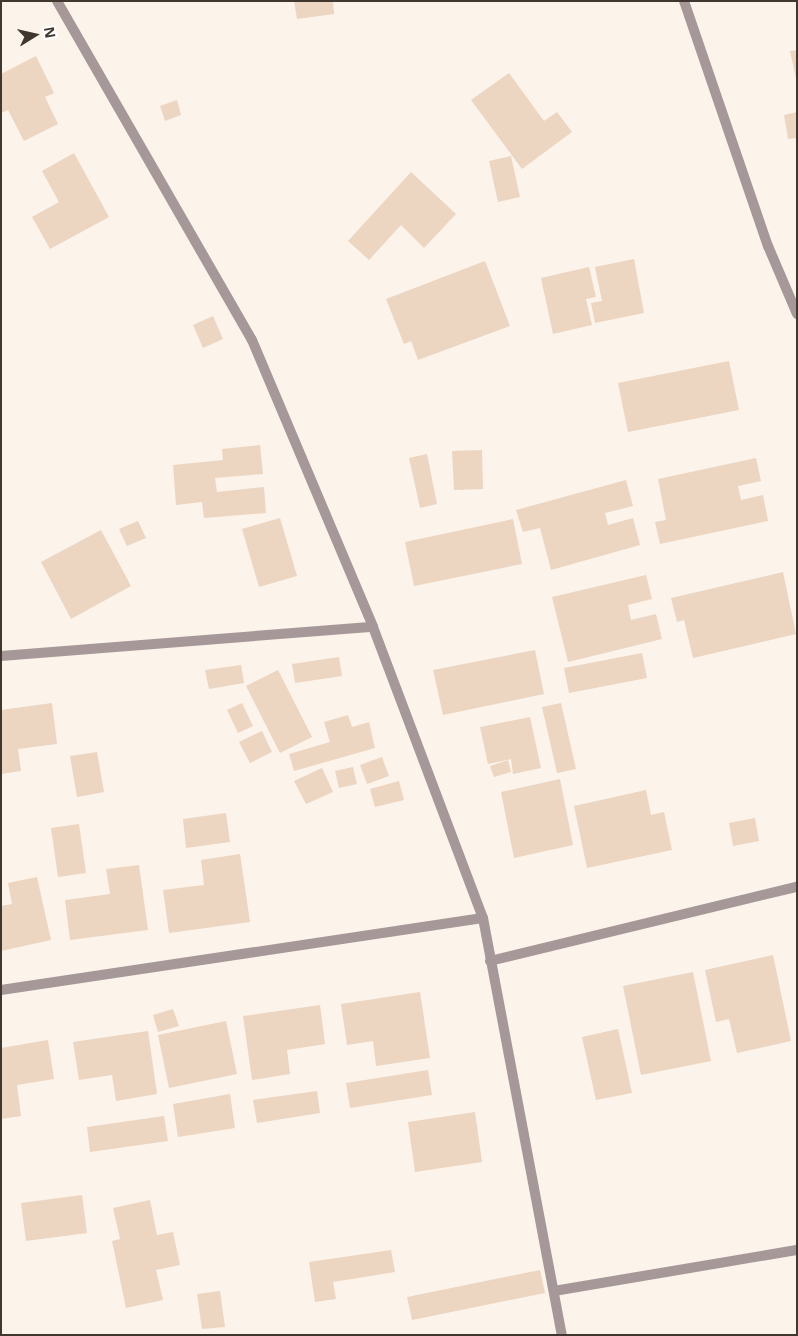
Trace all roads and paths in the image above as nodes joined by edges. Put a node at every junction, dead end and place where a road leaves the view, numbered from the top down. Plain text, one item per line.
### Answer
1 (57, 1) edge
2 (684, 1) edge
3 (797, 314) edge
4 (374, 627) junction
5 (2, 654) edge
6 (797, 887) edge
7 (483, 918) junction
8 (490, 961) junction
9 (1, 990) edge
10 (797, 1250) edge
11 (554, 1291) junction
12 (562, 1335) edge

1 - 4 street
2 - 3 street
4 - 5 street
4 - 7 street
6 - 8 street
7 - 8 street
7 - 9 street
8 - 11 street
10 - 11 street
11 - 12 street

